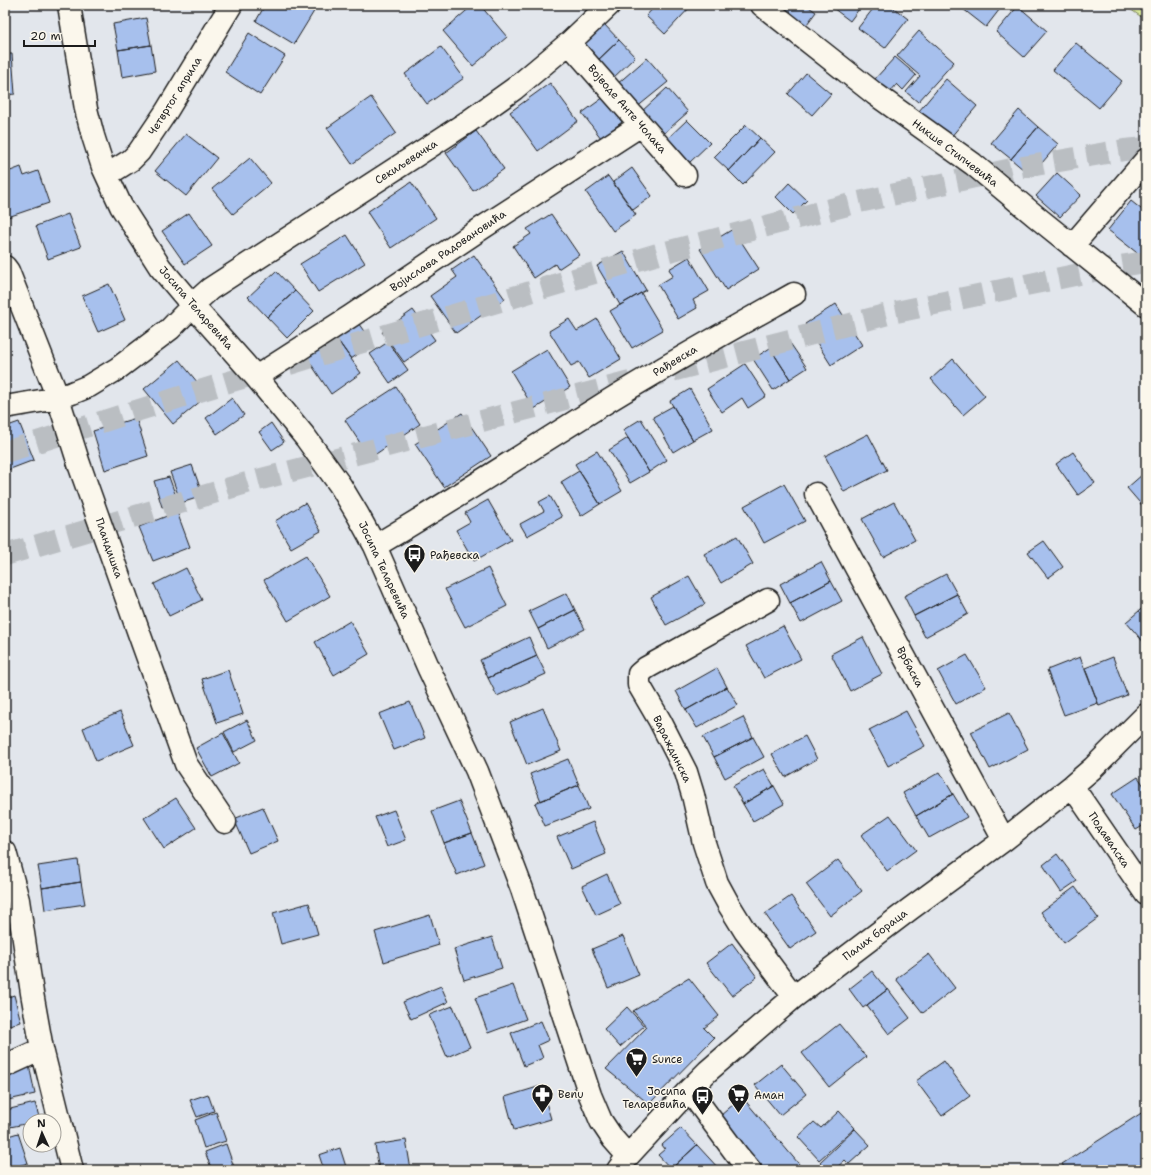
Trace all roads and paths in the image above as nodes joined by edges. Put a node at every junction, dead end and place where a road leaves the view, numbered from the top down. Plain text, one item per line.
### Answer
1 (69, 5) edge
2 (231, 5) edge
3 (609, 5) edge
4 (762, 5) edge
5 (569, 43) junction
6 (641, 125) junction
7 (1146, 160) edge
8 (685, 175) dead end
9 (107, 176) junction
10 (1072, 246) junction
11 (5, 268) edge
12 (794, 294) dead end
13 (192, 305) junction
14 (1146, 305) edge
15 (256, 377) junction
16 (58, 398) junction
17 (5, 408) edge
18 (816, 494) dead end
19 (375, 546) junction
20 (768, 600) dead end
21 (1146, 715) edge
22 (1072, 786) junction
23 (225, 822) dead end
24 (1004, 840) junction
25 (5, 852) edge
26 (1146, 894) edge
27 (12, 904) edge
28 (794, 997) junction
29 (42, 1049) junction
30 (5, 1066) edge
31 (688, 1090) junction
32 (623, 1163) edge
33 (72, 1170) edge
34 (750, 1170) edge

1 - 9 street, Јосипа Теларевића
2 - 9 street, Четвртог априла
3 - 5 street, Секиљевачка
4 - 10 street, Никше Стипчевића
5 - 6 street, Војводе Анте Чолака
5 - 13 street, Секиљевачка
6 - 8 street, Војводе Анте Чолака
6 - 15 street, Војислава Радовановића
7 - 10 street
9 - 13 street, Јосипа Теларевића
10 - 14 street, Никше Стипчевића
11 - 16 street, Пландишка
12 - 19 street, Рађевска
13 - 15 street, Јосипа Теларевића
13 - 16 street, Секиљевачка
15 - 19 street, Јосипа Теларевића
16 - 17 street, Секиљевачка
16 - 23 street, Пландишка
18 - 24 street, Врбаска
19 - 32 street, Јосипа Теларевића
20 - 28 street, Вараждинска
21 - 22 street, Палих бораца
22 - 24 street, Палих бораца
22 - 26 street, Подавалска
24 - 28 street, Палих бораца
25 - 27 street
27 - 29 street
28 - 31 street, Палих бораца
29 - 30 street
29 - 33 street
31 - 32 street, Палих бораца
31 - 34 street

